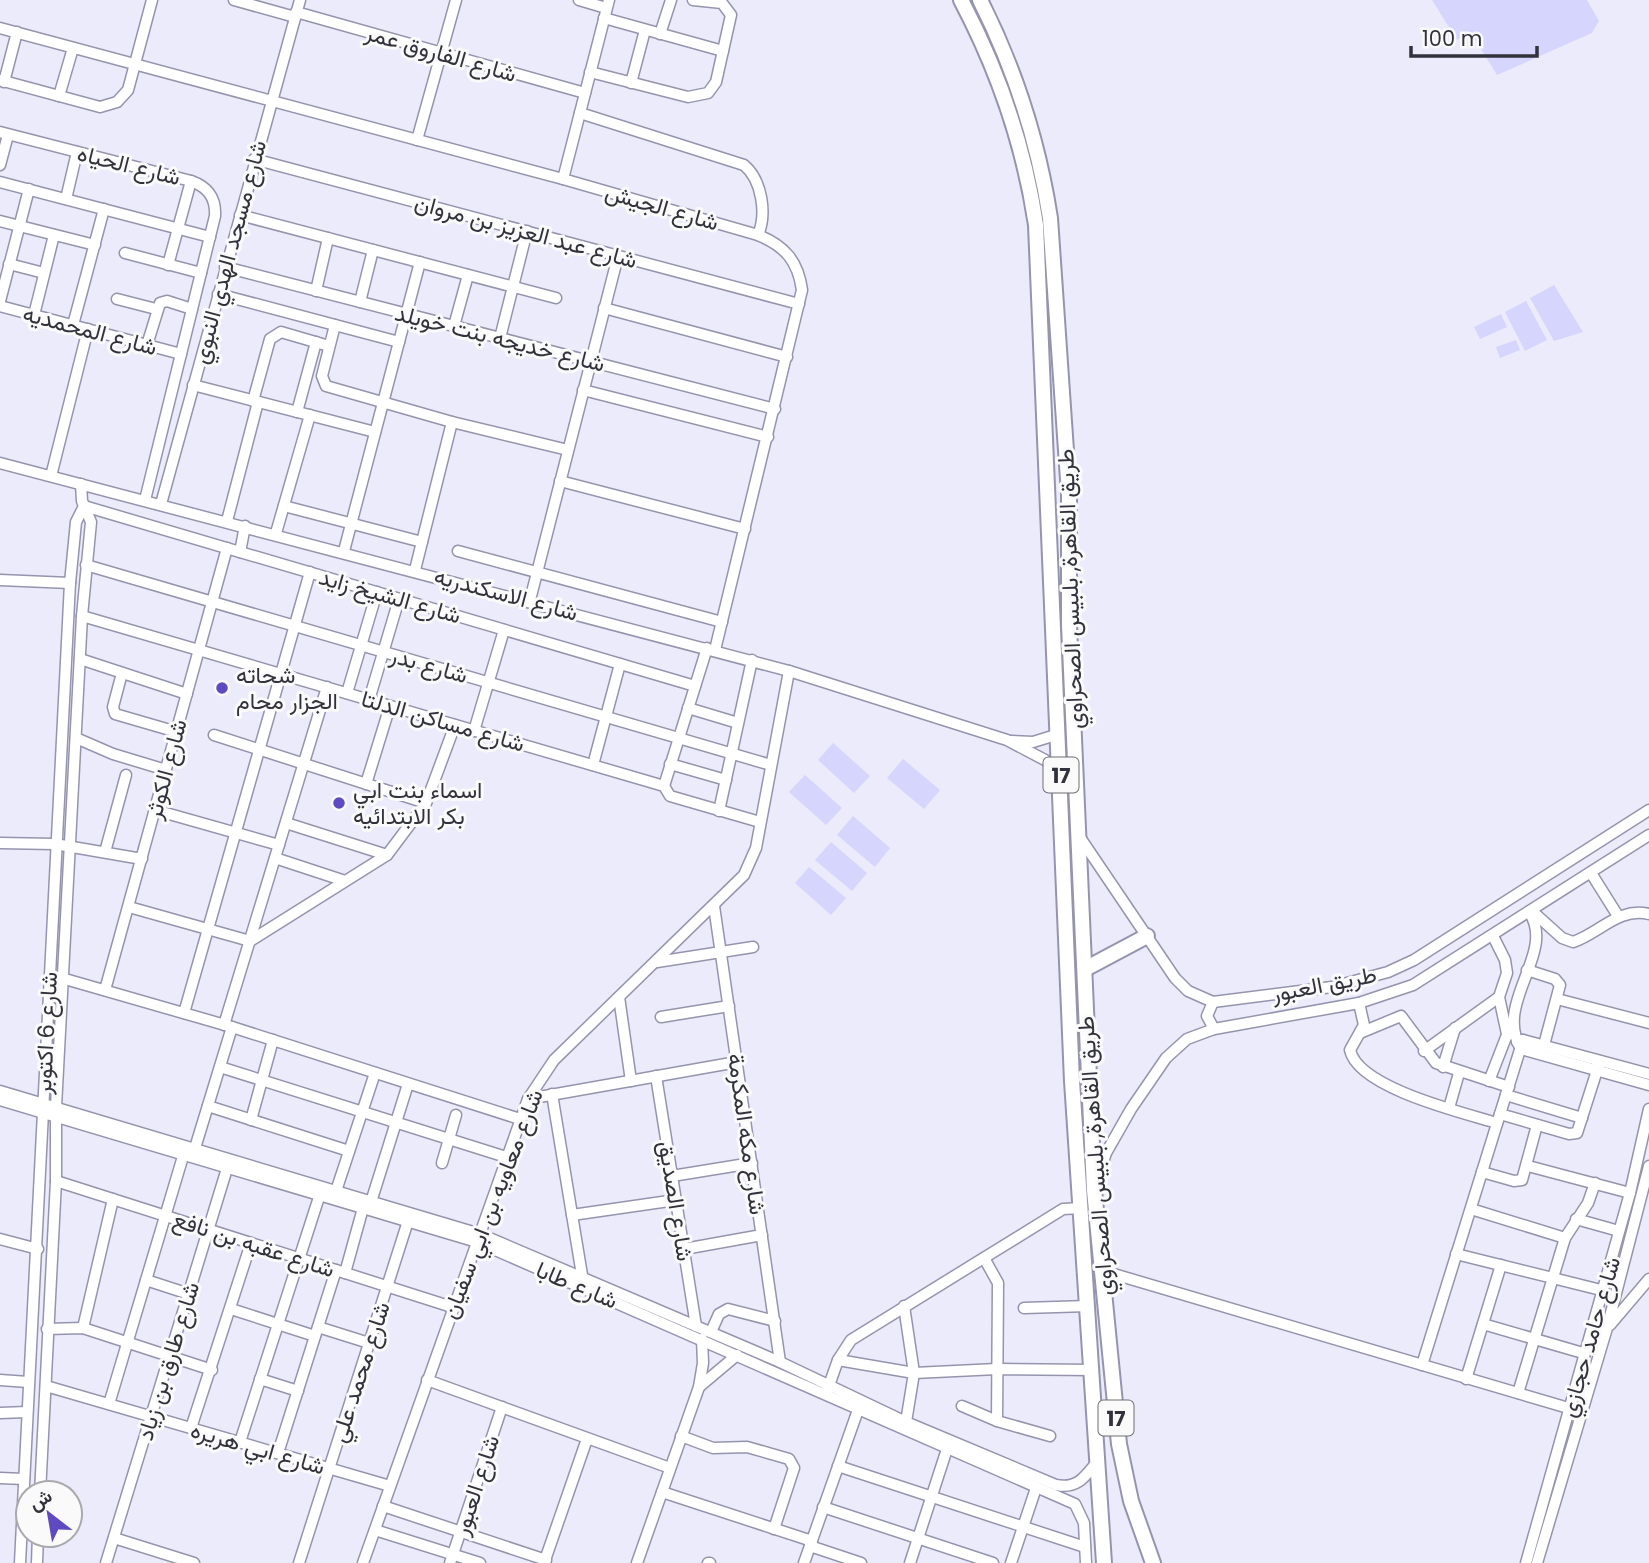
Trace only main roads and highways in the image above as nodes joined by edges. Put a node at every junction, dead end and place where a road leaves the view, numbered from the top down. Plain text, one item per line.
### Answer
1 (961, 0) edge
2 (980, 0) edge
3 (1069, 494) junction
4 (1048, 495) junction
5 (1049, 528) junction
6 (1069, 529) junction
7 (1147, 936) road end
8 (1085, 969) junction
9 (1104, 1563) edge
10 (1153, 1563) edge

1 - 4 highway, طريق القاهرة, بلبيس الصحراوي / 17
2 - 3 highway, طريق القاهرة, بلبيس الصحراوي / 17
3 - 4 highway
3 - 6 highway, طريق القاهرة, بلبيس الصحراوي / 17
4 - 5 highway, طريق القاهرة, بلبيس الصحراوي / 17
5 - 6 highway
5 - 9 highway, طريق القاهرة, بلبيس الصحراوي / 17
6 - 8 highway, طريق القاهرة, بلبيس الصحراوي / 17
7 - 8 highway
8 - 10 highway, طريق القاهرة, بلبيس الصحراوي / 17

